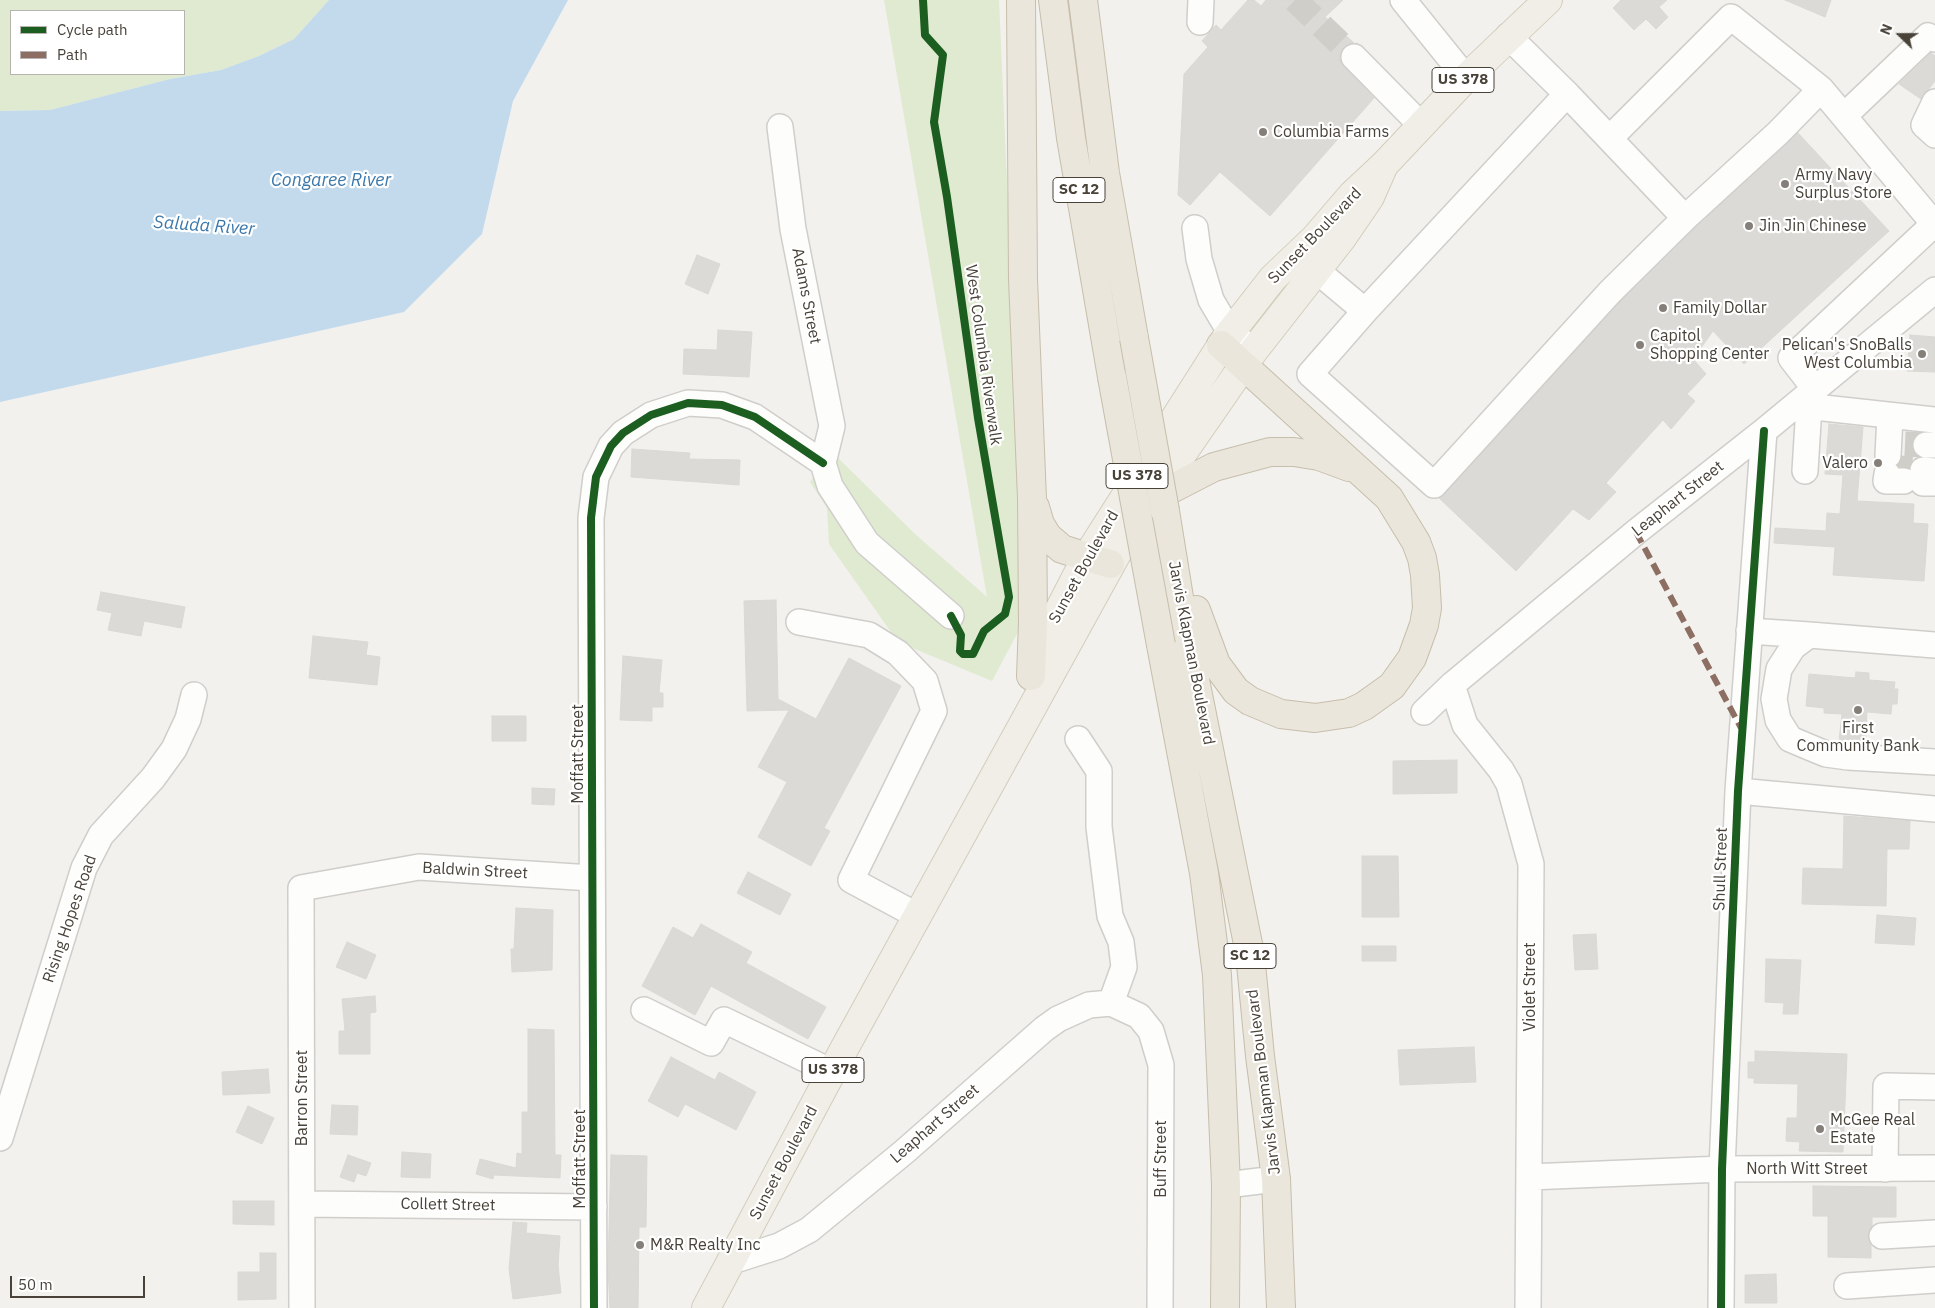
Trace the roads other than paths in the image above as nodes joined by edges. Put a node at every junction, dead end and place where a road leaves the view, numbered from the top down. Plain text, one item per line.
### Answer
1 (1083, 0) edge
2 (1402, 0) edge
3 (1548, 0) edge
4 (1053, 1) edge
5 (1021, 3) edge
6 (1508, 36) junction
7 (1935, 39) edge
8 (1354, 57) tunnel mouth
9 (1466, 78) junction
10 (1821, 89) junction
11 (1568, 94) junction
12 (1935, 102) edge
13 (1844, 116) junction
14 (1422, 125) junction
15 (780, 127) dead end
16 (1935, 135) edge
17 (1610, 138) junction
18 (1384, 165) junction
19 (1685, 218) junction
20 (1935, 222) edge
21 (1195, 228) dead end
22 (1316, 270) junction
23 (1935, 290) edge
24 (1365, 311) junction
25 (1226, 337) junction
26 (1248, 359) junction
27 (1807, 400) junction
28 (1890, 416) junction
29 (1935, 420) edge
30 (1764, 431) junction
31 (1915, 462) edge
32 (823, 463) junction
33 (1357, 470) junction
34 (1805, 471) dead end
35 (1032, 499) junction
36 (1156, 506) junction
37 (1098, 561) junction
38 (1186, 603) junction
39 (950, 616) dead end
40 (799, 622) dead end
41 (1749, 631) junction
42 (1809, 635) junction
43 (1935, 645) edge
44 (1030, 676) junction
45 (1452, 685) junction
46 (194, 695) dead end
47 (1424, 712) dead end
48 (1078, 739) dead end
49 (1935, 762) edge
50 (1738, 791) junction
51 (1935, 809) edge
52 (964, 834) junction
53 (592, 878) junction
54 (301, 888) joint
55 (918, 916) junction
56 (1111, 1003) junction
57 (644, 1010) dead end
58 (832, 1072) junction
59 (1935, 1087) edge
60 (0, 1138) edge
61 (1935, 1168) edge
62 (1722, 1169) junction
63 (1885, 1170) junction
64 (1529, 1177) junction
65 (1276, 1179) junction
66 (1226, 1186) junction
67 (303, 1204) junction
68 (594, 1207) junction
69 (1935, 1233) edge
70 (1882, 1236) dead end
71 (732, 1261) junction
72 (1935, 1280) edge
73 (1847, 1286) dead end
74 (302, 1308) edge
75 (594, 1308) edge
76 (706, 1308) edge
77 (1160, 1308) edge
78 (1225, 1308) edge
79 (1281, 1308) edge
80 (1528, 1308) edge
81 (1721, 1308) edge

1 - 36 highway, SC 12, bridge
2 - 9 street
3 - 6 main road, Sunset Boulevard / US 378
4 - 66 highway, Jarvis Klapman Boulevard / SC 12, bridge
5 - 35 highway
6 - 9 main road, Sunset Boulevard / US 378
6 - 11 street
7 - 13 street
8 - 14 street
9 - 14 main road, Sunset Boulevard / US 378
10 - 13 street
10 - 17 street
10 - 19 street
11 - 17 street
11 - 24 street
12 - 16 street
13 - 20 street
14 - 18 main road, Sunset Boulevard / US 378
15 - 32 street, Adams Street
17 - 19 street
18 - 22 main road, Sunset Boulevard / US 378
18 - 25 main road, Sunset Boulevard / US 378
19 - 24 street
20 - 27 street
21 - 25 street
22 - 24 street
22 - 26 main road, Sunset Boulevard / US 378
23 - 27 street, Leaphart Street
25 - 26 highway
25 - 37 main road, Sunset Boulevard / US 378
26 - 33 highway
26 - 36 main road, Sunset Boulevard / US 378
27 - 28 street
27 - 30 street, Leaphart Street
27 - 34 street
28 - 29 street
28 - 31 street
30 - 41 street, Shull Street
30 - 45 street, Leaphart Street
32 - 39 street
32 - 53 street, Moffatt Street
33 - 36 highway
33 - 38 highway
35 - 37 highway
35 - 44 highway
36 - 37 main road, Sunset Boulevard / US 378
36 - 38 highway
37 - 44 main road, Sunset Boulevard / US 378
37 - 52 main road, Sunset Boulevard / US 378
38 - 65 highway, Jarvis Klapman Boulevard / SC 12
40 - 55 street
41 - 42 street
41 - 50 street, Shull Street
42 - 43 street
42 - 49 street
44 - 52 main road, Sunset Boulevard / US 378
45 - 47 street, Leaphart Street
45 - 64 street, Violet Street
46 - 60 street, Rising Hopes Road
48 - 56 street
50 - 51 street
50 - 62 street, Shull Street
52 - 55 main road, Sunset Boulevard / US 378
53 - 54 street, Baldwin Street
53 - 68 street, Moffatt Street
54 - 67 street, Barron Street
55 - 58 main road, Sunset Boulevard / US 378
56 - 71 street, Leaphart Street
56 - 77 street, Buff Street
57 - 58 street
58 - 71 main road, Sunset Boulevard / US 378
59 - 63 street
61 - 63 street, North Witt Street
62 - 63 street, North Witt Street
62 - 64 street, North Witt Street
62 - 81 street, Shull Street
64 - 80 street, Violet Street
65 - 66 street
65 - 79 highway, Jarvis Klapman Boulevard / SC 12
66 - 78 highway, Jarvis Klapman Boulevard / SC 12
67 - 68 street, Collett Street
67 - 74 street, Barron Street
68 - 75 street, Moffatt Street
69 - 70 street
71 - 76 main road, Sunset Boulevard / US 378
72 - 73 street

